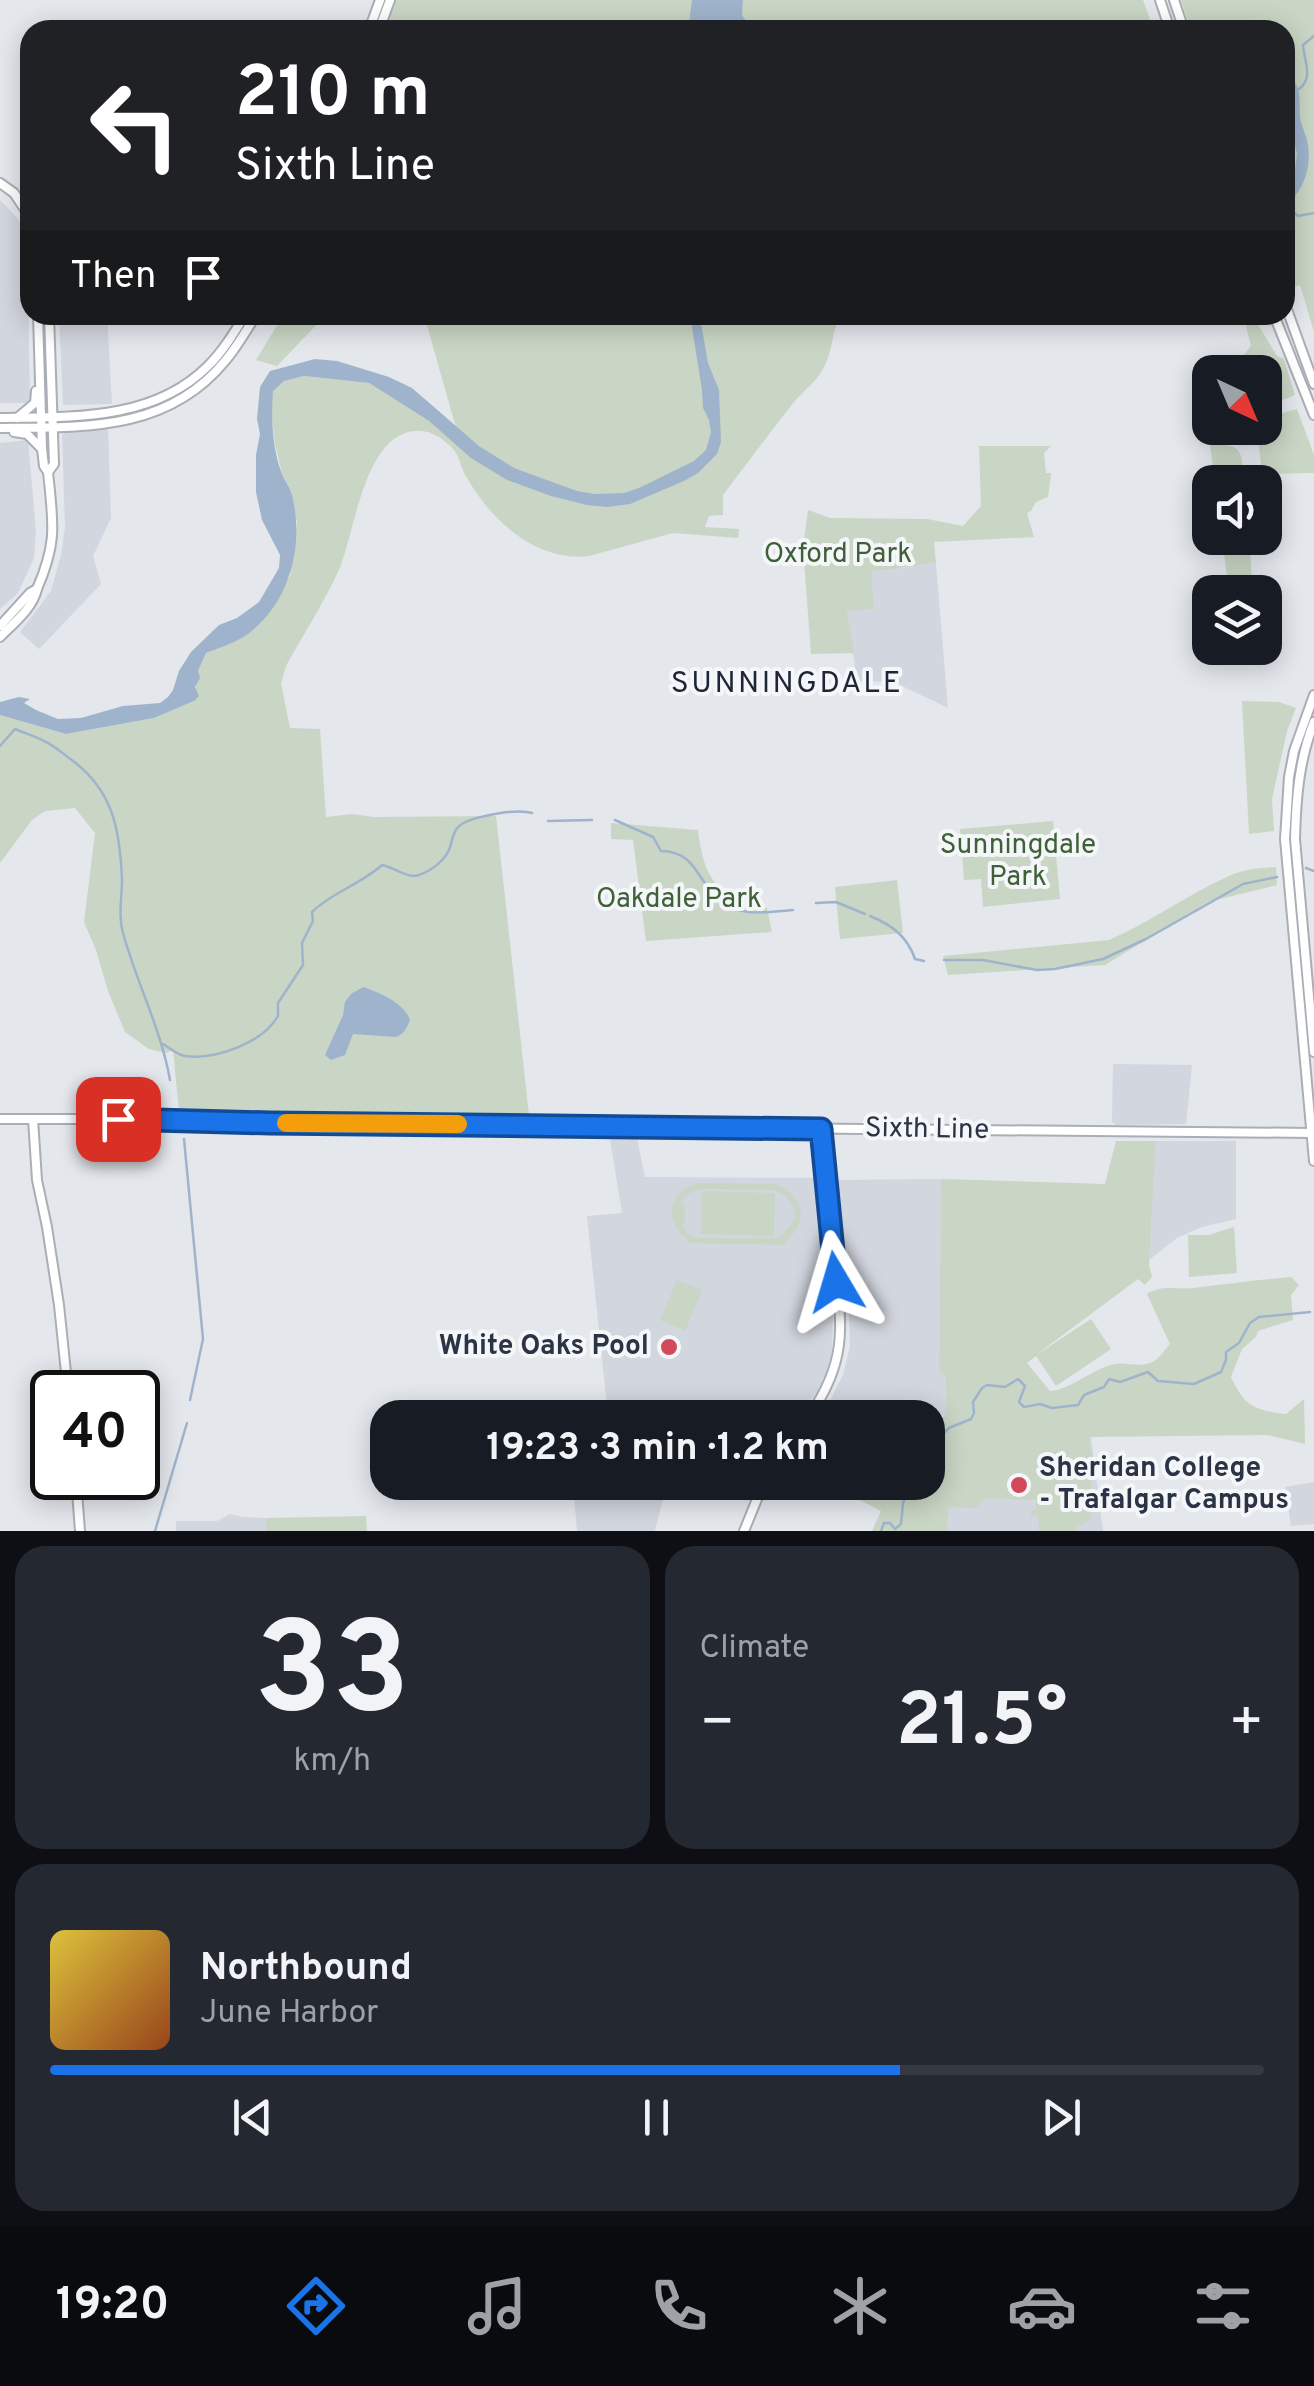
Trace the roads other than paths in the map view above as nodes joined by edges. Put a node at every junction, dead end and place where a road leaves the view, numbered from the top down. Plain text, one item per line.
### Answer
1 (0, 183) edge
2 (20, 202) edge
3 (38, 325) edge
4 (49, 325) edge
5 (239, 325) edge
6 (249, 325) edge
7 (1278, 325) edge
8 (1293, 325) edge
9 (40, 380) junction
10 (1314, 384) edge
11 (1314, 416) edge
12 (0, 418) edge
13 (17, 418) junction
14 (54, 422) junction
15 (41, 423) junction
16 (0, 428) edge
17 (42, 449) junction
18 (48, 472) junction
19 (37, 589) junction
20 (0, 626) edge
21 (0, 637) edge
22 (1314, 695) edge
23 (1314, 722) edge
24 (1314, 1052) edge
25 (0, 1119) edge
26 (33, 1119) junction
27 (821, 1129) junction
28 (1312, 1133) edge
29 (1314, 1162) edge
30 (66, 1370) edge
31 (820, 1400) edge
32 (78, 1500) edge
33 (757, 1500) edge
34 (80, 1531) edge
35 (744, 1531) edge

1 - 2 street
3 - 9 street
4 - 14 street
5 - 14 street
6 - 14 street
7 - 11 street
8 - 10 street
9 - 13 street
9 - 15 street
12 - 13 street
13 - 15 street
14 - 15 street
14 - 18 street
15 - 16 street
15 - 17 street
16 - 17 street
17 - 18 street
18 - 19 street
19 - 20 street
19 - 21 street
22 - 28 street
23 - 24 street
25 - 26 street, Sixth Line
26 - 27 street, Sixth Line
26 - 30 street
27 - 28 street, Sixth Line
27 - 31 street
28 - 29 street
32 - 34 street
33 - 35 street

